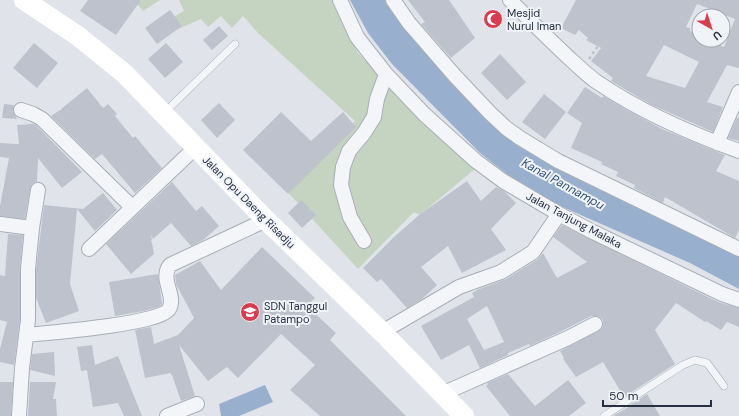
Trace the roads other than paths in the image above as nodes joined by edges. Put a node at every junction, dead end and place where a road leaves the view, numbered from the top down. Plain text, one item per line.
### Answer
1 (24, 0) edge
2 (340, 0) edge
3 (393, 0) edge
4 (510, 0) edge
5 (234, 44) dead end
6 (386, 74) junction
7 (739, 92) edge
8 (21, 110) dead end
9 (164, 114) junction
10 (717, 143) junction
11 (196, 148) junction
12 (739, 152) edge
13 (38, 190) dead end
14 (132, 207) junction
15 (559, 214) junction
16 (266, 220) junction
17 (0, 224) edge
18 (32, 228) junction
19 (364, 241) dead end
20 (89, 249) dead end
21 (739, 249) edge
22 (739, 300) edge
23 (595, 324) dead end
24 (382, 332) junction
25 (26, 335) junction
26 (724, 386) dead end
27 (442, 394) junction
28 (197, 404) dead end
29 (20, 416) edge
30 (167, 416) edge
31 (464, 416) edge
32 (604, 416) edge

1 - 9 main road, Jalan Opu Daeng Risadju
2 - 6 street, Jalan Tanjung Malaka
3 - 21 street
4 - 10 street
5 - 9 lane
6 - 15 street, Jalan Tanjung Malaka
6 - 19 street
7 - 10 street
8 - 14 street
9 - 11 main road, Jalan Opu Daeng Risadju
10 - 12 street
11 - 14 street
11 - 16 main road, Jalan Opu Daeng Risadju
13 - 18 street
14 - 20 street
15 - 22 street, Jalan Tanjung Malaka
15 - 24 street
16 - 24 main road, Jalan Opu Daeng Risadju
16 - 25 street
17 - 18 street
18 - 25 street
23 - 27 street
24 - 27 main road, Jalan Opu Daeng Risadju
25 - 29 street
26 - 32 lane
27 - 31 main road, Jalan Opu Daeng Risadju
28 - 30 street

